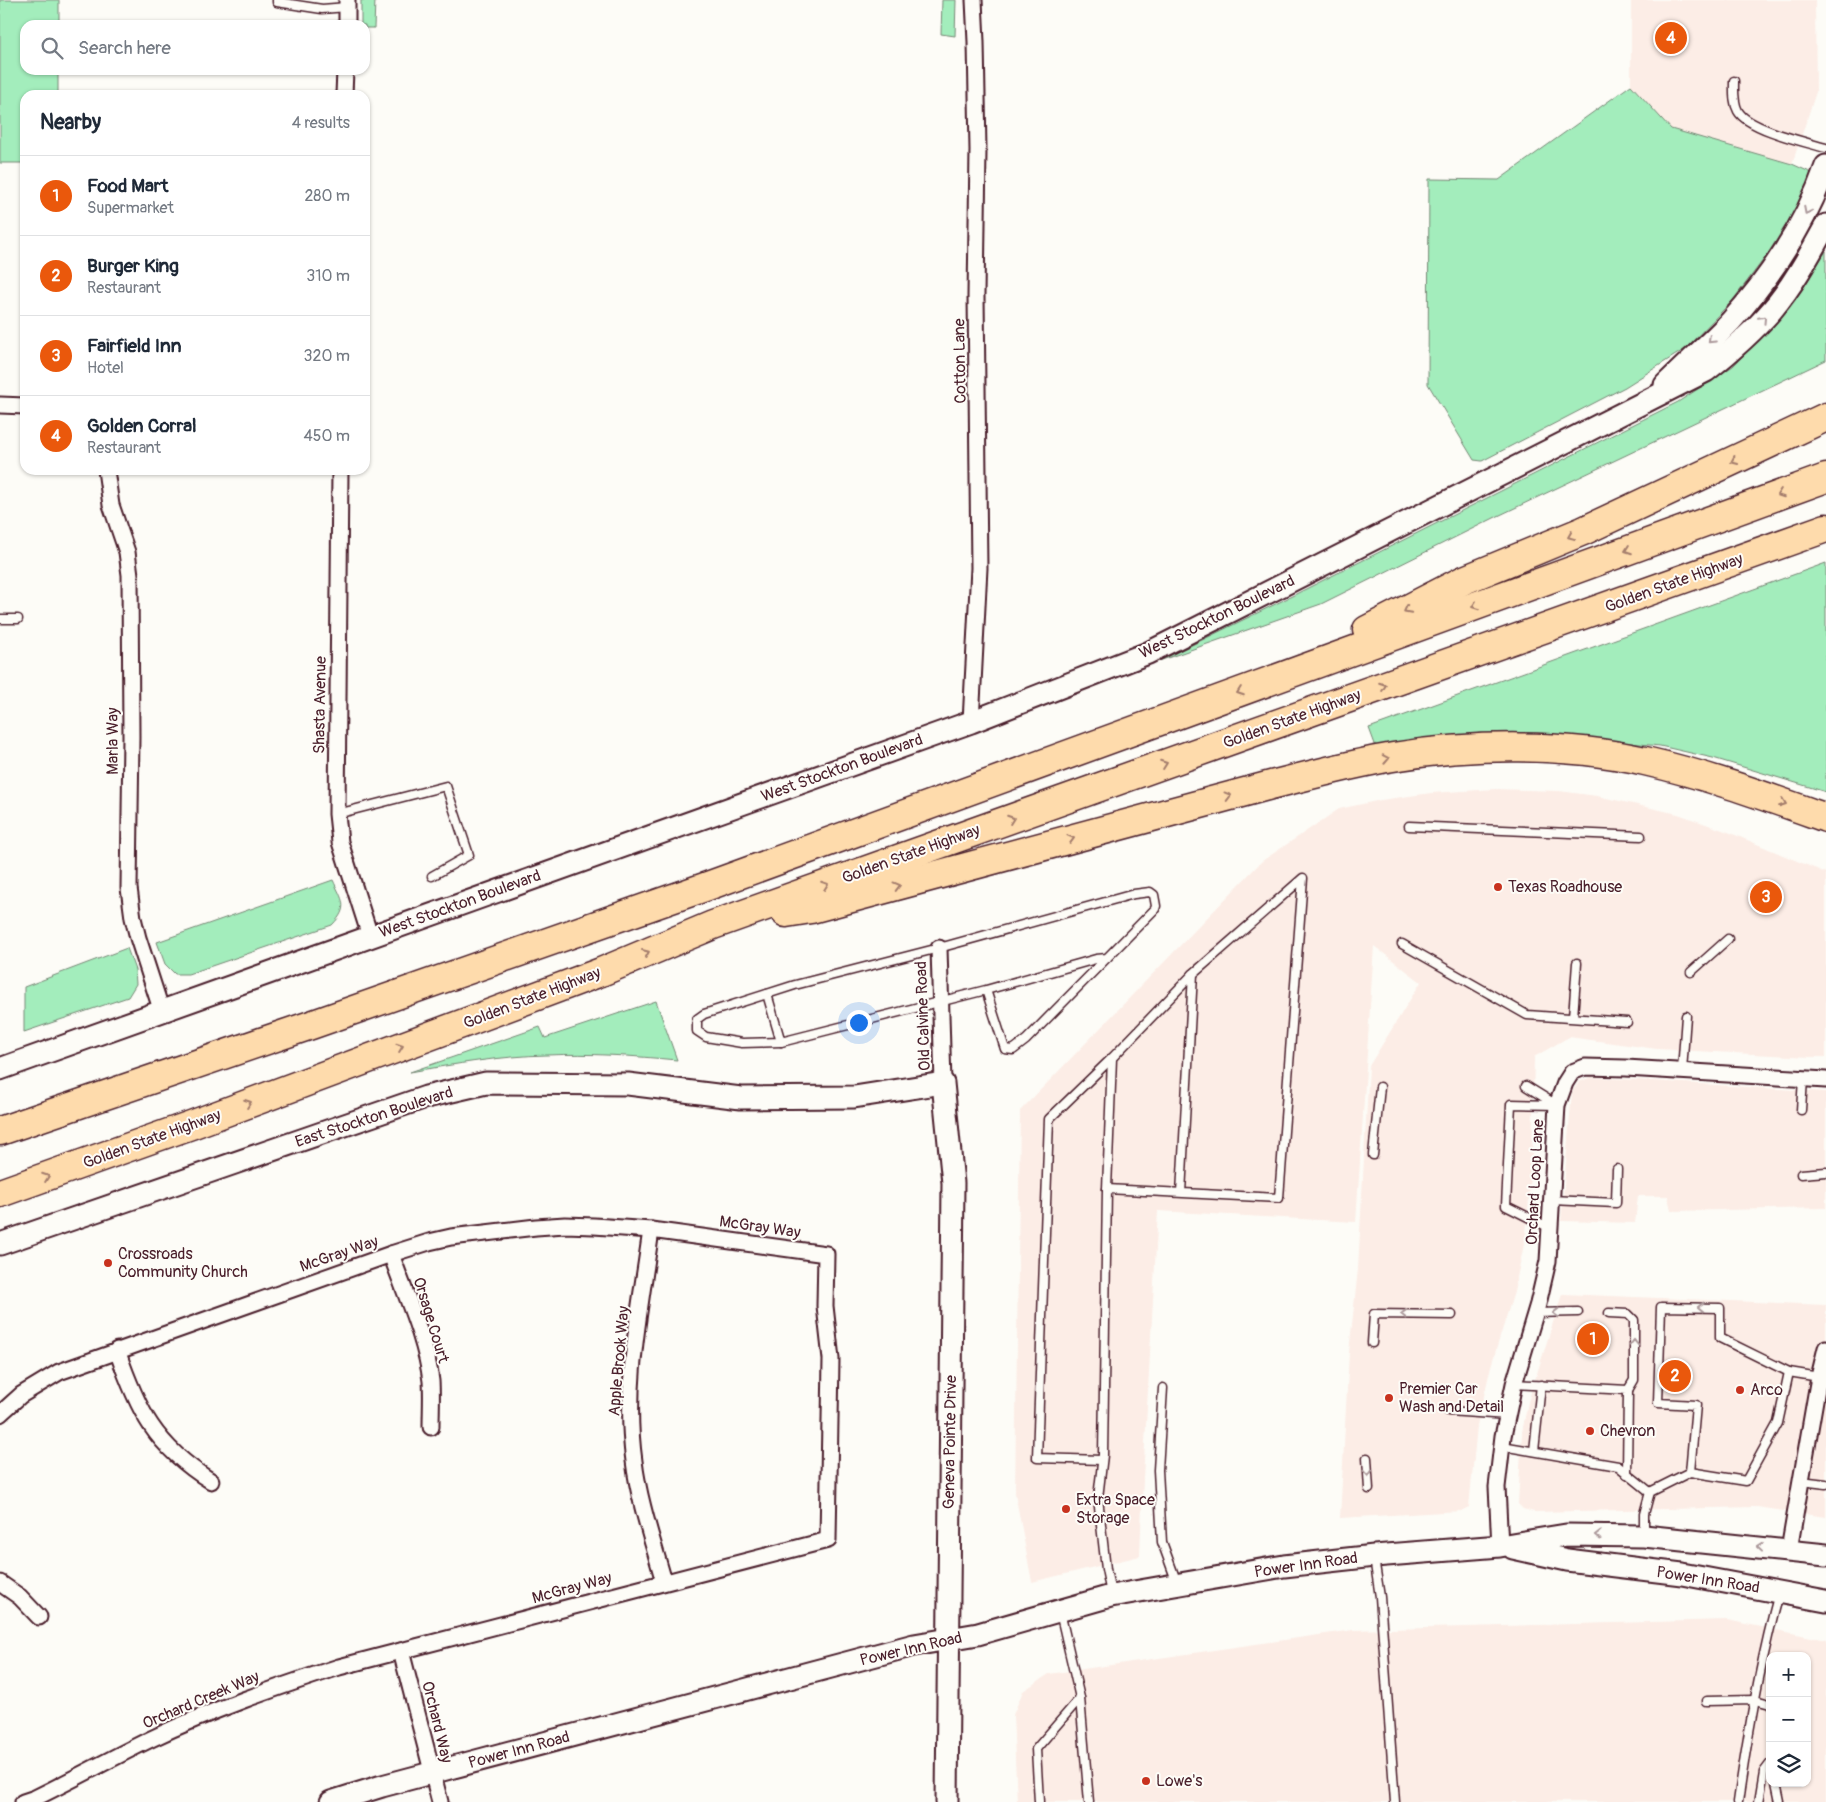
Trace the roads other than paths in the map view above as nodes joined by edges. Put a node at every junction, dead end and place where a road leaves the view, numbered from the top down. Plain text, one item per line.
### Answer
1 (277, 0) edge
2 (974, 0) edge
3 (347, 4) edge
4 (346, 20) edge
5 (345, 75) edge
6 (1734, 81) dead end
7 (344, 90) edge
8 (1826, 148) edge
9 (1826, 166) edge
10 (1826, 225) edge
11 (1653, 396) junction
12 (0, 405) edge
13 (20, 406) edge
14 (1826, 417) edge
15 (107, 475) edge
16 (340, 475) edge
17 (1826, 478) edge
18 (1826, 528) edge
19 (18, 618) dead end
20 (0, 619) edge
21 (1266, 683) junction
22 (971, 722) junction
23 (337, 814) junction
24 (1826, 818) edge
25 (1409, 826) dead end
26 (1641, 836) dead end
27 (432, 876) dead end
28 (713, 925) junction
29 (370, 936) junction
30 (1728, 939) dead end
31 (1402, 944) dead end
32 (939, 948) junction
33 (1107, 958) junction
34 (1577, 963) dead end
35 (1691, 972) dead end
36 (1193, 974) junction
37 (986, 990) junction
38 (767, 994) junction
39 (940, 1001) junction
40 (162, 1012) junction
41 (1686, 1016) dead end
42 (1573, 1017) junction
43 (1627, 1022) dead end
44 (781, 1042) junction
45 (1112, 1058) junction
46 (0, 1069) edge
47 (1682, 1071) junction
48 (1803, 1079) junction
49 (1826, 1080) edge
50 (943, 1083) junction
51 (1526, 1086) dead end
52 (1380, 1087) dead end
53 (1557, 1105) junction
54 (1801, 1110) dead end
55 (0, 1131) edge
56 (1373, 1155) dead end
57 (1617, 1169) dead end
58 (1826, 1172) edge
59 (1800, 1174) dead end
60 (1107, 1189) junction
61 (0, 1193) edge
62 (1181, 1193) junction
63 (1552, 1200) junction
64 (1550, 1228) junction
65 (651, 1230) junction
66 (0, 1244) edge
67 (391, 1254) junction
68 (1536, 1312) junction
69 (1578, 1312) dead end
70 (1609, 1313) dead end
71 (1452, 1315) dead end
72 (1372, 1344) dead end
73 (1826, 1348) edge
74 (117, 1350) junction
75 (1790, 1372) junction
76 (1820, 1377) junction
77 (1514, 1384) junction
78 (1541, 1385) junction
79 (1163, 1388) dead end
80 (1628, 1390) junction
81 (1448, 1411) dead end
82 (0, 1414) edge
83 (1507, 1414) junction
84 (430, 1427) dead end
85 (1502, 1446) junction
86 (1534, 1451) junction
87 (1367, 1458) dead end
88 (1102, 1460) junction
89 (1690, 1472) junction
90 (1627, 1474) junction
91 (211, 1481) dead end
92 (1801, 1481) junction
93 (1826, 1484) edge
94 (1369, 1488) dead end
95 (1650, 1492) junction
96 (1644, 1536) junction
97 (1500, 1546) junction
98 (1789, 1550) junction
99 (1826, 1554) edge
100 (1374, 1556) junction
101 (664, 1582) junction
102 (0, 1583) edge
103 (1178, 1584) junction
104 (1779, 1592) junction
105 (1111, 1596) junction
106 (1826, 1601) edge
107 (1059, 1610) junction
108 (39, 1617) dead end
109 (947, 1640) junction
110 (401, 1651) junction
111 (1080, 1698) junction
112 (1755, 1700) junction
113 (1707, 1701) dead end
114 (1766, 1703) edge
115 (1766, 1769) edge
116 (431, 1773) junction
117 (1777, 1787) edge
118 (23, 1802) edge
119 (331, 1802) edge
120 (440, 1802) edge
121 (947, 1802) edge
122 (1039, 1802) edge
123 (1089, 1802) edge
124 (1395, 1802) edge
125 (1738, 1802) edge
126 (1759, 1802) edge
127 (1780, 1802) edge

1 - 3 lane
2 - 22 street, Cotton Lane
3 - 4 street
5 - 7 street
6 - 8 lane
9 -> 11 street, West Stockton Boulevard
11 -> 10 street, West Stockton Boulevard
11 - 22 street, West Stockton Boulevard
12 - 13 street
14 -> 21 highway
15 - 40 street, Marla Way
16 - 23 street, Shasta Avenue
17 -> 21 highway
28 -> 18 highway, Golden State Highway
19 - 20 lane
21 -> 55 highway
22 - 29 street, West Stockton Boulevard
23 - 27 lane
23 - 29 street, Shasta Avenue
28 -> 24 highway
25 - 26 lane
61 -> 28 highway, Golden State Highway
29 - 40 street, West Stockton Boulevard
30 - 35 lane
31 - 42 lane
32 - 33 lane
32 - 38 lane
32 - 39 street, Old Calvine Road
33 - 37 lane
33 - 37 lane
34 - 42 lane
36 - 45 lane
36 - 62 lane
36 - 62 lane
37 - 39 lane
38 - 44 lane
38 - 44 lane
39 - 44 lane
39 - 50 street, Old Calvine Road
40 - 46 street, West Stockton Boulevard
41 - 47 lane
42 - 43 lane
45 - 60 lane
45 - 88 lane
47 - 48 street, Orchard Loop Lane
47 - 53 street, Orchard Loop Lane
48 - 49 street, Orchard Loop Lane
48 - 54 lane
50 - 66 street, East Stockton Boulevard
50 - 109 street, Geneva Pointe Drive
51 - 53 lane
52 - 56 lane
53 - 63 street, Orchard Loop Lane
53 - 64 lane
57 - 63 lane
58 - 59 lane
60 - 62 lane
60 - 88 lane
63 - 64 street, Orchard Loop Lane
64 - 68 street, Orchard Loop Lane
65 - 67 street, McGray Way
65 - 101 street, Apple Brook Way
65 - 101 street, McGray Way
67 - 74 street, McGray Way
67 - 84 street, Orsage Court
69 -> 68 lane
68 - 77 street, Orchard Loop Lane
80 -> 70 lane
71 -> 72 lane
73 - 76 street
74 - 82 street, McGray Way
74 - 91 street
75 - 76 lane
75 - 89 lane
75 -> 89 lane
76 - 92 street
77 - 78 lane
77 - 83 street, Orchard Loop Lane
78 - 80 lane
78 - 86 lane
79 - 103 lane
80 - 90 lane
81 - 83 lane
83 - 85 street, Orchard Loop Lane
85 - 86 lane
85 - 97 street, Orchard Loop Lane
86 - 90 lane
87 -> 94 lane
88 - 105 lane
89 - 95 lane
90 - 95 lane
92 - 93 lane
92 - 98 street
95 - 96 lane
96 -> 97 street, Power Inn Road
98 -> 96 street, Power Inn Road
97 - 100 street, Power Inn Road
97 - 104 street, Power Inn Road
98 - 99 street, Power Inn Road
100 - 103 street, Power Inn Road
100 - 124 lane
101 - 110 street, McGray Way
102 - 108 street
103 - 105 street, Power Inn Road
104 - 106 street, Power Inn Road
104 - 112 lane
105 - 107 street, Power Inn Road
107 - 109 street, Power Inn Road
107 - 111 lane
109 - 116 street, Power Inn Road
109 - 121 street, Geneva Pointe Drive
110 - 116 street, Orchard Way
110 - 118 street, Orchard Creek Way
111 - 122 lane
111 - 123 lane
112 - 113 lane
112 - 114 lane
112 - 125 lane
115 - 126 lane
116 - 119 street, Power Inn Road
116 - 120 street, Orchard Way
117 - 127 lane

